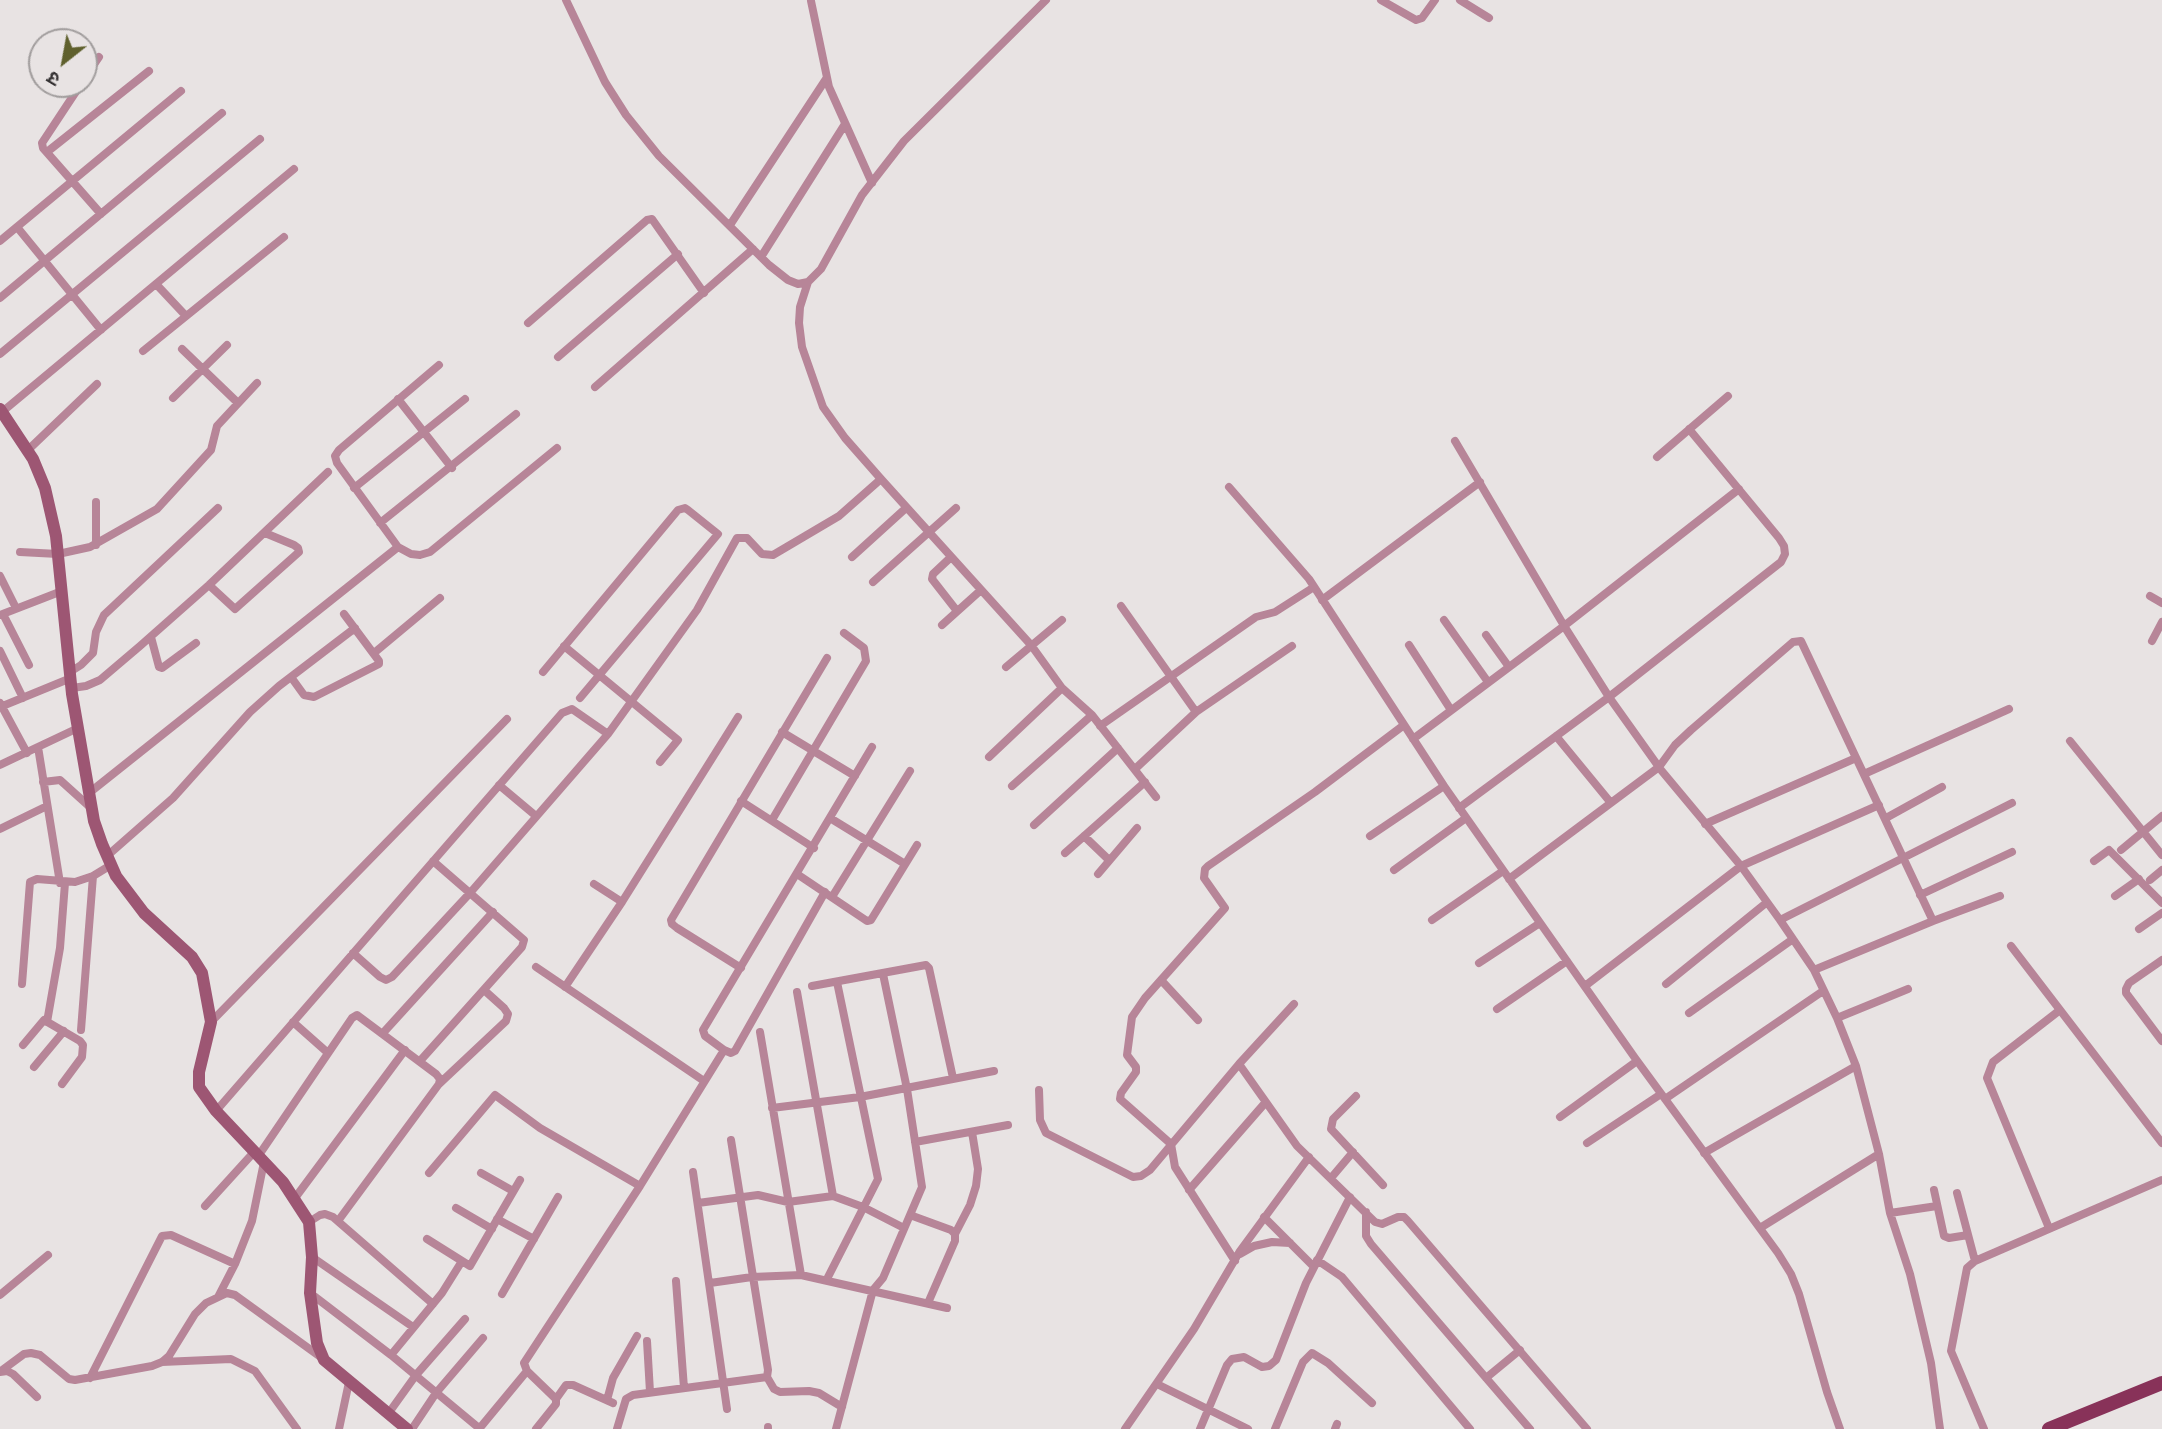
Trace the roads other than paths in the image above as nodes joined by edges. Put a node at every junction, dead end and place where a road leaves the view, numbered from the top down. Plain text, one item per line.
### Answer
1 (566, 0) edge
2 (1046, 0) edge
3 (1381, 0) edge
4 (1435, 0) edge
5 (1460, 0) edge
6 (811, 1) edge
7 (1489, 19) dead end
8 (149, 71) dead end
9 (826, 79) junction
10 (181, 92) dead end
11 (71, 98) edge
12 (222, 113) dead end
13 (845, 124) junction
14 (260, 139) dead end
15 (47, 152) junction
16 (294, 169) dead end
17 (72, 181) junction
18 (872, 183) junction
19 (101, 214) junction
20 (730, 225) junction
21 (17, 227) junction
22 (284, 237) dead end
23 (0, 241) edge
24 (753, 249) junction
25 (678, 254) junction
26 (761, 257) junction
27 (44, 261) junction
28 (808, 282) junction
29 (156, 284) junction
30 (704, 293) junction
31 (72, 295) junction
32 (0, 298) edge
33 (186, 316) junction
34 (528, 323) dead end
35 (101, 330) junction
36 (227, 345) dead end
37 (182, 349) dead end
38 (143, 351) dead end
39 (0, 354) edge
40 (558, 356) dead end
41 (439, 365) dead end
42 (202, 369) junction
43 (257, 383) dead end
44 (97, 384) dead end
45 (595, 387) dead end
46 (1728, 396) dead end
47 (173, 398) dead end
48 (398, 399) junction
49 (465, 399) dead end
50 (238, 403) junction
51 (1, 410) edge
52 (516, 414) dead end
53 (1689, 429) junction
54 (424, 433) junction
55 (1455, 441) dead end
56 (557, 447) dead end
57 (28, 450) junction
58 (1657, 457) dead end
59 (452, 468) junction
60 (328, 472) dead end
61 (881, 479) junction
62 (1480, 482) junction
63 (1229, 487) dead end
64 (354, 488) junction
65 (1739, 489) junction
66 (96, 502) dead end
67 (218, 508) dead end
68 (906, 508) junction
69 (956, 508) dead end
70 (380, 523) junction
71 (265, 533) junction
72 (928, 533) junction
73 (96, 545) junction
74 (398, 547) junction
75 (20, 552) dead end
76 (58, 554) junction
77 (852, 557) dead end
78 (950, 558) junction
79 (0, 576) edge
80 (873, 582) dead end
81 (209, 585) junction
82 (1314, 587) junction
83 (981, 590) junction
84 (62, 591) junction
85 (2150, 596) dead end
86 (440, 598) dead end
87 (1322, 600) junction
88 (2162, 603) edge
89 (1121, 606) dead end
90 (16, 608) junction
91 (957, 611) junction
92 (2, 614) edge
93 (344, 614) dead end
94 (1062, 620) dead end
95 (1444, 620) dead end
96 (2162, 622) edge
97 (942, 625) dead end
98 (1564, 626) junction
99 (355, 628) junction
100 (844, 633) dead end
101 (1486, 635) dead end
102 (150, 637) junction
103 (2152, 641) dead end
104 (196, 643) dead end
105 (1031, 645) junction
106 (1409, 645) dead end
107 (564, 646) junction
108 (1292, 646) dead end
109 (0, 651) edge
110 (374, 653) junction
111 (827, 658) dead end
112 (29, 665) dead end
113 (1006, 667) dead end
114 (1509, 667) junction
115 (543, 672) dead end
116 (1170, 675) junction
117 (599, 676) junction
118 (291, 677) junction
119 (71, 679) junction
120 (1488, 682) junction
121 (1062, 688) junction
122 (1609, 697) junction
123 (23, 698) junction
124 (580, 698) dead end
125 (631, 702) junction
126 (1, 705) edge
127 (2009, 709) dead end
128 (1451, 710) junction
129 (1196, 712) junction
130 (1092, 715) junction
131 (738, 717) dead end
132 (508, 719) dead end
133 (1404, 725) junction
134 (1100, 726) junction
135 (78, 727) junction
136 (782, 732) junction
137 (608, 734) junction
138 (1556, 736) junction
139 (1413, 739) junction
140 (2070, 741) dead end
141 (38, 747) junction
142 (872, 747) dead end
143 (1118, 748) junction
144 (813, 750) junction
145 (27, 753) junction
146 (989, 757) dead end
147 (1856, 758) junction
148 (660, 762) dead end
149 (0, 765) edge
150 (1659, 767) junction
151 (1135, 769) junction
152 (910, 771) dead end
153 (1864, 774) junction
154 (855, 776) junction
155 (43, 782) junction
156 (1144, 782) junction
157 (499, 785) junction
158 (1012, 786) dead end
159 (1444, 786) junction
160 (1942, 787) dead end
161 (89, 793) junction
162 (1156, 797) dead end
163 (741, 801) junction
164 (1611, 803) junction
165 (2012, 803) dead end
166 (1879, 805) junction
167 (47, 806) junction
168 (91, 808) junction
169 (1459, 808) junction
170 (536, 816) junction
171 (2162, 816) edge
172 (1885, 817) junction
173 (830, 818) junction
174 (1466, 818) junction
175 (772, 820) junction
176 (1705, 824) junction
177 (1034, 825) dead end
178 (1137, 828) dead end
179 (0, 829) edge
180 (2143, 832) junction
181 (1084, 836) junction
182 (1370, 836) dead end
183 (868, 840) junction
184 (917, 845) dead end
185 (814, 848) junction
186 (2121, 850) dead end
187 (2012, 852) dead end
188 (1065, 853) dead end
189 (2162, 855) edge
190 (1904, 857) junction
191 (1109, 860) junction
192 (109, 861) junction
193 (433, 861) junction
194 (2094, 861) dead end
195 (905, 864) junction
196 (1741, 866) junction
197 (1394, 870) dead end
198 (2162, 870) edge
199 (1503, 871) junction
200 (797, 874) junction
201 (1098, 874) dead end
202 (93, 876) junction
203 (1509, 879) junction
204 (2139, 880) junction
205 (2150, 880) dead end
206 (62, 883) junction
207 (594, 884) dead end
208 (470, 892) junction
209 (828, 895) junction
210 (1920, 895) junction
211 (2000, 896) dead end
212 (2115, 896) dead end
213 (622, 902) junction
214 (1766, 903) junction
215 (2162, 903) edge
216 (493, 912) junction
217 (2162, 914) edge
218 (1433, 920) dead end
219 (1780, 920) junction
220 (1933, 921) junction
221 (1540, 923) junction
222 (2139, 929) dead end
223 (1793, 939) junction
224 (2011, 946) dead end
225 (353, 953) junction
226 (2162, 960) edge
227 (1567, 961) junction
228 (1479, 963) dead end
229 (536, 967) dead end
230 (741, 968) junction
231 (1814, 970) junction
232 (883, 974) junction
233 (1161, 980) junction
234 (837, 982) junction
235 (22, 984) dead end
236 (1666, 984) dead end
237 (812, 986) dead end
238 (1585, 986) junction
239 (565, 987) junction
240 (1908, 989) dead end
241 (484, 990) junction
242 (1823, 991) junction
243 (797, 992) dead end
244 (1294, 1004) dead end
245 (1497, 1009) dead end
246 (2060, 1010) junction
247 (1689, 1013) dead end
248 (1837, 1018) junction
249 (1198, 1020) dead end
250 (47, 1022) junction
251 (211, 1022) junction
252 (293, 1022) junction
253 (81, 1030) dead end
254 (64, 1031) junction
255 (760, 1032) dead end
256 (383, 1033) junction
257 (2162, 1041) edge
258 (23, 1045) dead end
259 (405, 1050) junction
260 (724, 1050) junction
261 (328, 1053) junction
262 (1637, 1061) junction
263 (420, 1062) junction
264 (1238, 1064) junction
265 (1856, 1066) junction
266 (34, 1067) dead end
267 (994, 1071) dead end
268 (953, 1078) junction
269 (704, 1081) junction
270 (62, 1084) dead end
271 (439, 1084) junction
272 (907, 1088) junction
273 (1039, 1090) dead end
274 (1356, 1096) dead end
275 (860, 1097) junction
276 (1663, 1097) junction
277 (817, 1103) junction
278 (1265, 1103) junction
279 (772, 1108) junction
280 (216, 1111) junction
281 (1560, 1117) dead end
282 (1008, 1125) dead end
283 (972, 1132) junction
284 (731, 1140) dead end
285 (915, 1142) junction
286 (1171, 1143) junction
287 (1587, 1143) dead end
288 (2162, 1143) edge
289 (1353, 1152) junction
290 (1704, 1153) junction
291 (1879, 1154) junction
292 (260, 1156) junction
293 (1309, 1157) junction
294 (693, 1172) dead end
295 (429, 1173) dead end
296 (481, 1173) dead end
297 (1331, 1178) junction
298 (520, 1180) dead end
299 (2162, 1180) edge
300 (1383, 1185) dead end
301 (640, 1186) junction
302 (1189, 1190) junction
303 (1934, 1190) dead end
304 (513, 1191) junction
305 (1957, 1192) dead end
306 (741, 1196) junction
307 (833, 1196) junction
308 (558, 1197) dead end
309 (1350, 1197) junction
310 (295, 1198) junction
311 (788, 1202) junction
312 (698, 1203) junction
313 (205, 1206) dead end
314 (1937, 1206) junction
315 (456, 1208) dead end
316 (863, 1208) junction
317 (1366, 1212) junction
318 (1890, 1213) junction
319 (910, 1215) junction
320 (1264, 1217) junction
321 (497, 1219) junction
322 (309, 1222) junction
323 (338, 1222) junction
324 (492, 1228) junction
325 (904, 1228) junction
326 (1760, 1228) junction
327 (2049, 1228) junction
328 (955, 1234) junction
329 (1968, 1235) junction
330 (427, 1239) dead end
331 (534, 1239) junction
332 (1290, 1243) junction
333 (48, 1255) dead end
334 (312, 1257) junction
335 (1236, 1258) junction
336 (462, 1261) junction
337 (1975, 1261) junction
338 (1315, 1263) junction
339 (235, 1264) junction
340 (801, 1275) junction
341 (752, 1277) junction
342 (827, 1279) junction
343 (676, 1281) dead end
344 (710, 1283) junction
345 (873, 1290) junction
346 (310, 1293) junction
347 (502, 1294) dead end
348 (0, 1295) edge
349 (218, 1297) junction
350 (928, 1303) junction
351 (433, 1304) junction
352 (947, 1308) dead end
353 (465, 1319) dead end
354 (413, 1327) junction
355 (637, 1336) dead end
356 (483, 1338) dead end
357 (647, 1341) dead end
358 (1520, 1350) junction
359 (391, 1354) junction
360 (324, 1360) junction
361 (162, 1363) junction
362 (1, 1371) edge
363 (527, 1371) junction
364 (416, 1375) junction
365 (767, 1377) junction
366 (90, 1378) junction
367 (1486, 1378) junction
368 (349, 1382) junction
369 (724, 1383) junction
370 (2162, 1383) edge
371 (1157, 1384) junction
372 (684, 1388) junction
373 (650, 1392) junction
374 (436, 1393) junction
375 (37, 1397) dead end
376 (556, 1399) junction
377 (1372, 1403) dead end
378 (842, 1407) junction
379 (727, 1409) dead end
380 (1208, 1409) junction
381 (388, 1414) junction
382 (297, 1429) edge
383 (339, 1429) edge
384 (407, 1429) edge
385 (412, 1429) edge
386 (479, 1429) edge
387 (536, 1429) edge
388 (617, 1429) edge
389 (836, 1429) edge
390 (1125, 1429) edge
391 (1200, 1429) edge
392 (1248, 1429) edge
393 (1275, 1429) edge
394 (1469, 1429) edge
395 (1530, 1429) edge
396 (1587, 1429) edge
397 (1840, 1429) edge
398 (1940, 1429) edge
399 (1984, 1429) edge
400 (2049, 1429) edge

1 - 20 street
2 - 18 street
3 - 4 street
5 - 7 street
6 - 9 street
8 - 15 street
9 - 13 street
9 - 20 street
10 - 17 street
11 - 15 street
12 - 19 street
13 - 18 street
13 - 26 street
14 - 31 street
15 - 17 street
16 - 29 street
17 - 19 street
17 - 21 street
18 - 28 street
19 - 27 street
20 - 24 street
21 - 23 street
21 - 27 street
22 - 33 street
24 - 26 street
24 - 30 street
25 - 30 street
25 - 34 street
25 - 40 street
26 - 28 street
27 - 31 street
27 - 32 street
28 - 61 street
29 - 33 street
29 - 35 street
30 - 45 street
31 - 35 street
31 - 39 street
33 - 38 street
35 - 51 street
36 - 42 street
37 - 42 street
41 - 48 street
42 - 47 street
42 - 50 street
43 - 50 street
44 - 57 street
46 - 53 street
48 - 54 street
48 - 64 street
49 - 54 street
50 - 73 street
51 - 57 main road
52 - 59 street
53 - 58 street
53 - 65 street
54 - 59 street
54 - 64 street
55 - 62 street
56 - 74 street
57 - 76 main road
59 - 70 street
60 - 71 street
61 - 68 street
61 - 125 street
62 - 87 street
62 - 98 street
63 - 82 street
64 - 70 street
65 - 98 street
65 - 122 street
66 - 73 street
67 - 119 street
68 - 72 street
68 - 77 street
69 - 72 street
70 - 74 street
71 - 81 street
71 - 81 street
72 - 78 street
72 - 80 street
73 - 76 street
74 - 161 street
75 - 76 street
76 - 84 main road
78 - 83 street
78 - 91 street
79 - 90 street
81 - 102 street
82 - 87 street
82 - 116 street
83 - 91 street
83 - 105 street
84 - 90 street
84 - 119 main road
85 - 88 street
86 - 110 street
87 - 133 street
89 - 116 street
90 - 92 street
91 - 97 street
92 - 112 street
93 - 99 street
94 - 105 street
95 - 120 street
96 - 103 street
98 - 114 street
98 - 122 street
99 - 110 street
99 - 118 street
100 - 144 street
101 - 114 street
102 - 104 street
102 - 119 street
105 - 113 street
105 - 121 street
106 - 128 street
107 - 115 street
107 - 117 street
107 - 117 street
108 - 129 street
109 - 123 street
110 - 118 street
111 - 136 street
114 - 120 street
116 - 129 street
116 - 134 street
117 - 124 street
117 - 125 street
118 - 192 street
119 - 123 street
119 - 135 main road
120 - 128 street
121 - 130 street
121 - 146 street
122 - 138 street
122 - 150 street
123 - 126 street
125 - 137 street
125 - 148 street
126 - 145 street
127 - 153 street
128 - 139 street
129 - 151 street
130 - 134 street
130 - 158 street
131 - 213 street
132 - 251 street
133 - 139 street
133 - 233 street
134 - 143 street
135 - 141 street
135 - 161 main road
136 - 144 street
136 - 163 street
137 - 157 street
137 - 170 street
138 - 164 street
138 - 169 street
139 - 159 street
140 - 180 street
141 - 145 street
141 - 155 street
142 - 154 street
143 - 151 street
143 - 177 street
144 - 154 street
144 - 175 street
145 - 149 street
147 - 150 street
147 - 153 street
147 - 176 street
150 - 164 street
150 - 176 street
151 - 156 street
152 - 183 street
153 - 166 street
154 - 173 street
155 - 167 street
155 - 168 street
156 - 162 street
156 - 181 street
157 - 170 street
157 - 193 street
159 - 169 street
159 - 182 street
160 - 172 street
161 - 168 main road
163 - 175 street
163 - 230 street
164 - 203 street
165 - 190 street
166 - 172 street
166 - 196 street
167 - 179 street
167 - 206 street
168 - 192 main road
169 - 174 street
170 - 208 street
171 - 180 street
172 - 190 street
173 - 183 street
173 - 185 street
174 - 197 street
174 - 199 street
175 - 185 street
176 - 196 street
178 - 191 street
180 - 186 street
180 - 189 street
181 - 188 street
181 - 191 street
183 - 195 street
183 - 209 street
184 - 195 street
185 - 200 street
187 - 210 street
190 - 210 street
190 - 219 street
191 - 201 street
192 - 202 street
192 - 251 main road
193 - 208 street
193 - 225 street
194 - 204 street
195 - 209 street
196 - 214 street
196 - 238 street
198 - 205 street
199 - 203 street
199 - 218 street
200 - 209 street
200 - 230 street
202 - 206 street
202 - 253 street
203 - 221 street
204 - 212 street
204 - 215 street
206 - 235 street
206 - 250 street
207 - 213 street
208 - 216 street
208 - 225 street
209 - 260 street
210 - 220 street
211 - 220 street
213 - 239 street
214 - 219 street
214 - 236 street
216 - 241 street
216 - 256 street
217 - 222 street
219 - 223 street
220 - 231 street
221 - 227 street
221 - 228 street
223 - 231 street
223 - 247 street
224 - 246 street
225 - 252 street
226 - 257 street
227 - 238 street
227 - 245 street
229 - 239 street
230 - 260 street
231 - 242 street
232 - 234 street
232 - 268 street
232 - 272 street
233 - 249 street
233 - 286 street
234 - 237 street
234 - 275 street
238 - 262 street
239 - 269 street
240 - 248 street
241 - 263 street
241 - 271 street
242 - 248 street
242 - 276 street
243 - 277 street
244 - 264 street
246 - 288 street
246 - 327 street
248 - 265 street
250 - 254 street
250 - 258 street
251 - 280 main road
252 - 261 street
252 - 280 street
254 - 266 street
254 - 270 street
255 - 279 street
256 - 259 street
256 - 261 street
259 - 263 street
259 - 310 street
260 - 269 street
261 - 292 street
262 - 276 street
262 - 281 street
263 - 271 street
264 - 278 street
264 - 286 street
265 - 290 street
265 - 291 street
267 - 268 street
268 - 272 street
269 - 301 street
271 - 323 street
272 - 275 street
272 - 285 street
273 - 286 street
274 - 289 street
275 - 277 street
275 - 316 street
276 - 287 street
276 - 290 street
277 - 279 street
277 - 307 street
278 - 293 street
278 - 302 street
279 - 311 street
280 - 292 main road
282 - 283 street
283 - 285 street
283 - 328 street
284 - 306 street
285 - 319 street
286 - 302 street
289 - 297 street
289 - 300 street
290 - 326 street
291 - 318 street
291 - 326 street
292 - 310 main road
292 - 313 street
292 - 339 street
293 - 297 street
293 - 320 street
294 - 312 street
295 - 301 street
296 - 304 street
297 - 309 street
298 - 304 street
299 - 327 street
301 - 363 street
302 - 335 street
303 - 314 street
304 - 321 street
305 - 329 street
306 - 311 street
306 - 312 street
306 - 341 street
307 - 311 street
307 - 316 street
308 - 331 street
309 - 317 street
309 - 338 street
310 - 322 main road
311 - 340 street
312 - 344 street
314 - 318 street
314 - 329 street
315 - 324 street
316 - 325 street
316 - 342 street
317 - 358 street
317 - 367 street
318 - 398 street
319 - 325 street
319 - 328 street
320 - 332 street
320 - 335 street
321 - 324 street
321 - 331 street
322 - 323 street
322 - 334 main road
323 - 351 street
324 - 336 street
325 - 345 street
326 - 397 street
327 - 337 street
328 - 350 street
329 - 337 street
330 - 336 street
331 - 347 street
332 - 335 street
332 - 338 street
333 - 348 street
334 - 346 main road
334 - 354 street
335 - 371 street
336 - 351 street
337 - 399 street
338 - 380 street
338 - 394 street
339 - 349 street
339 - 366 street
340 - 341 street
340 - 342 street
341 - 344 street
341 - 365 street
342 - 345 street
343 - 372 street
344 - 369 street
345 - 350 street
345 - 378 street
346 - 359 street
346 - 360 main road
349 - 360 street
349 - 361 street
350 - 352 street
351 - 354 street
353 - 364 street
354 - 359 street
355 - 376 street
356 - 374 street
357 - 373 street
358 - 367 street
358 - 396 street
359 - 364 street
360 - 368 main road
361 - 366 street
361 - 382 street
362 - 366 street
362 - 375 street
363 - 376 street
363 - 386 street
364 - 374 street
364 - 381 street
365 - 369 street
365 - 378 street
367 - 395 street
368 - 381 main road
368 - 383 street
369 - 372 street
369 - 379 street
370 - 400 main road
371 - 380 street
371 - 390 street
372 - 373 street
373 - 388 street
374 - 385 street
374 - 386 street
376 - 387 street
377 - 393 street
378 - 389 street
380 - 391 street
380 - 392 street
381 - 384 main road

